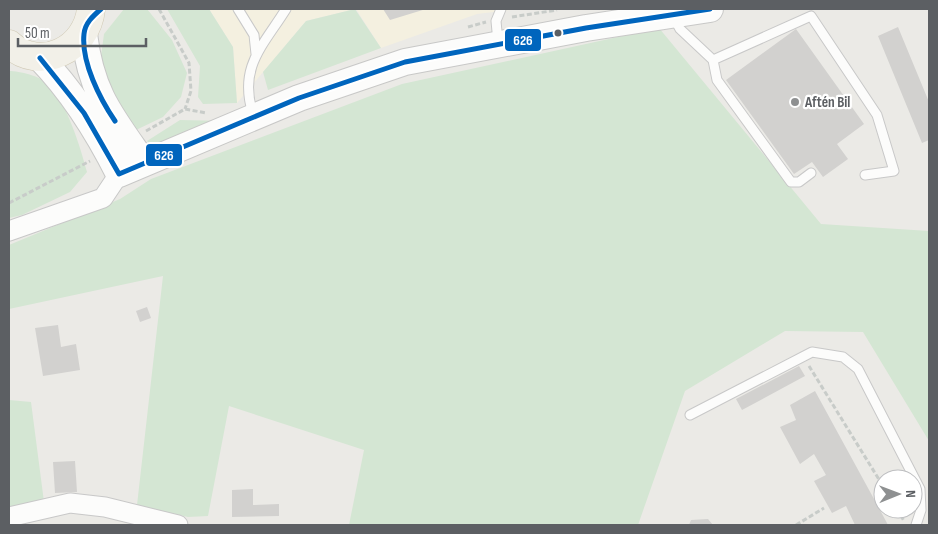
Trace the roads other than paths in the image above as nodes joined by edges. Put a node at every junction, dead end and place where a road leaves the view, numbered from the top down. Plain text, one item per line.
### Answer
1 (238, 9) edge
2 (286, 9) edge
3 (501, 9) edge
4 (710, 9) edge
5 (671, 12) edge
6 (92, 18) edge
7 (498, 44) junction
8 (19, 52) edge
9 (256, 54) junction
10 (714, 60) junction
11 (254, 117) junction
12 (144, 163) junction
13 (812, 173) dead end
14 (119, 174) junction
15 (865, 175) dead end
16 (9, 231) edge
17 (690, 415) dead end
18 (9, 517) edge
19 (178, 525) edge
20 (916, 525) edge

1 - 9 lane
2 - 9 lane
3 - 7 lane
4 - 5 street
5 - 7 street
5 - 10 lane
6 - 8 main road
6 - 12 street
7 - 11 street
8 - 14 street
9 - 11 lane
10 - 13 lane
10 - 15 lane
11 - 12 street
12 - 14 street
14 - 16 street
17 - 20 lane
18 - 19 street

